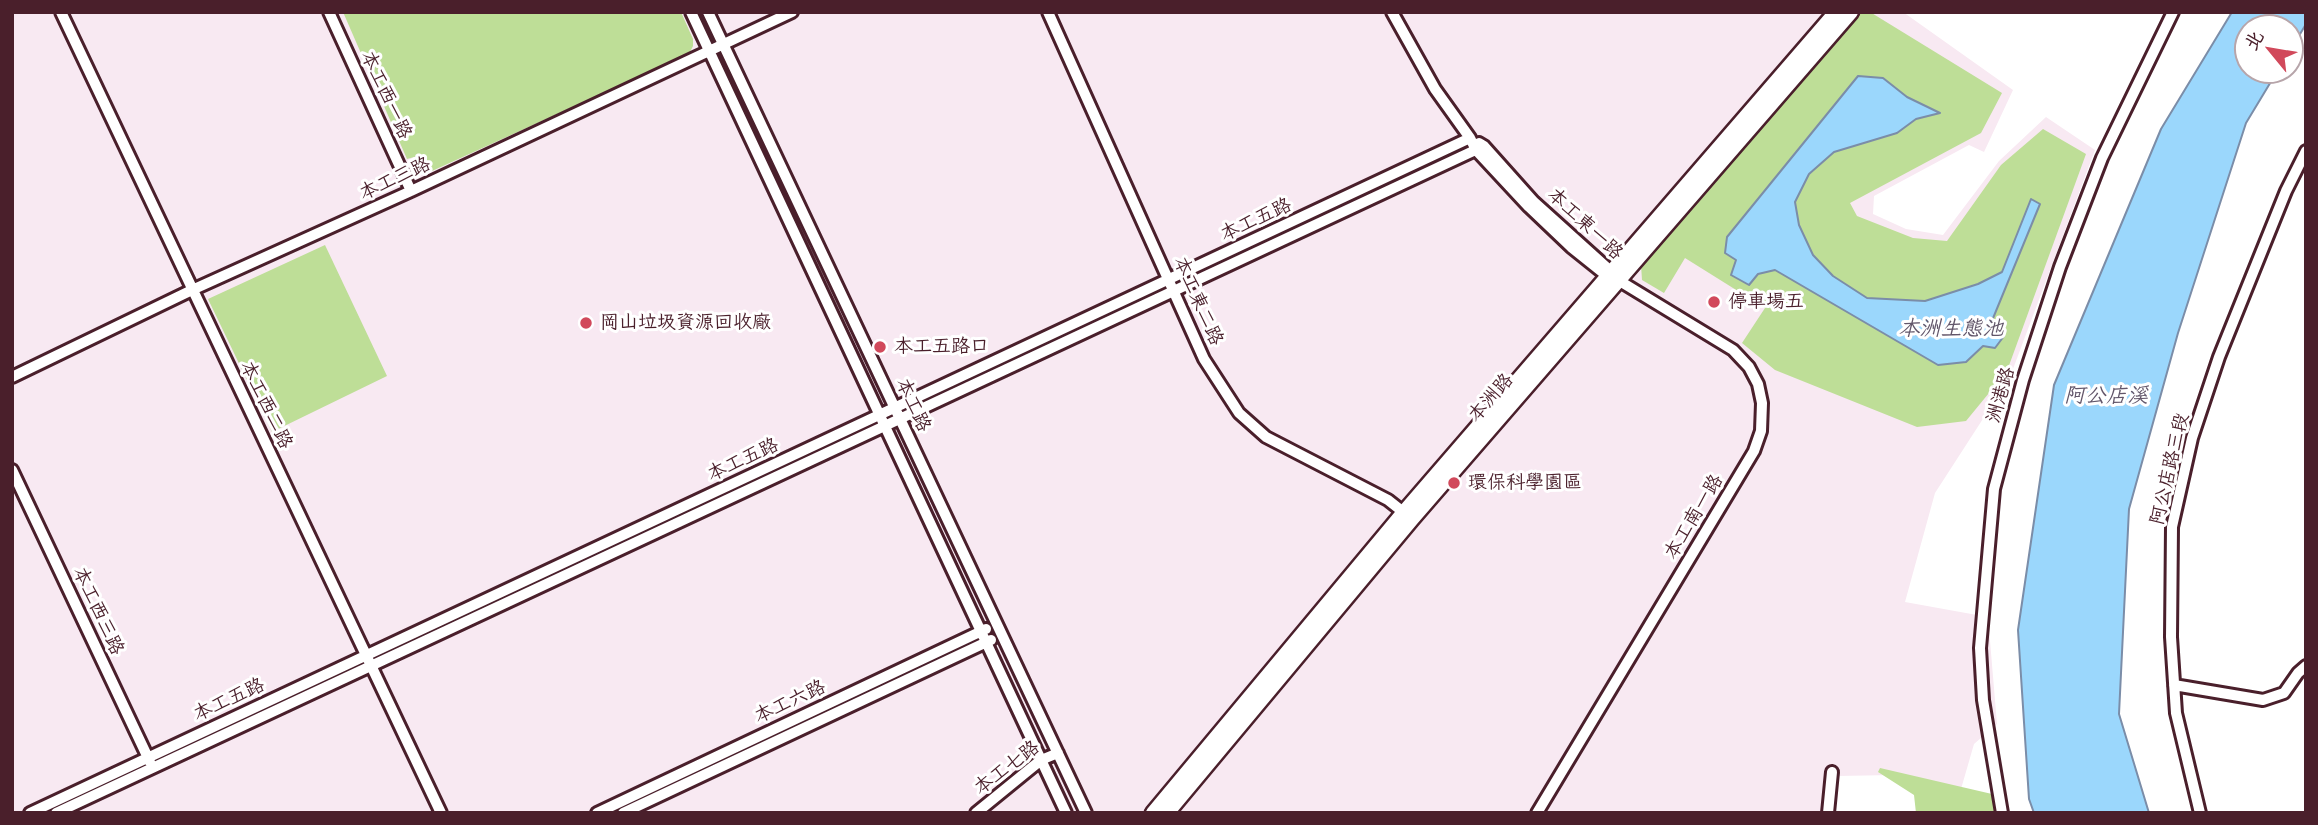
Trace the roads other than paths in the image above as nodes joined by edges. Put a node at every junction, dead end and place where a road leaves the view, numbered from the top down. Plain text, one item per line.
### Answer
1 (61, 12) edge
2 (329, 12) edge
3 (691, 12) edge
4 (708, 12) edge
5 (792, 12) edge
6 (1048, 12) edge
7 (1392, 12) edge
8 (1836, 12) edge
9 (1851, 12) edge
10 (2173, 12) edge
11 (723, 45) junction
12 (709, 51) junction
13 (1471, 138) junction
14 (1480, 148) junction
15 (2306, 151) edge
16 (411, 191) junction
17 (1612, 275) junction
18 (1172, 285) junction
19 (192, 290) junction
20 (12, 377) edge
21 (897, 414) junction
22 (883, 420) junction
23 (12, 470) edge
24 (1408, 515) junction
25 (1000, 629) junction
26 (985, 636) junction
27 (369, 660) junction
28 (2306, 666) edge
29 (2174, 685) junction
30 (1058, 753) junction
31 (1041, 760) junction
32 (150, 763) junction
33 (1832, 772) dead end
34 (30, 813) edge
35 (56, 813) edge
36 (442, 813) edge
37 (597, 813) edge
38 (623, 813) edge
39 (976, 813) edge
40 (1066, 813) edge
41 (1086, 813) edge
42 (1153, 813) edge
43 (1167, 813) edge
44 (1537, 813) edge
45 (1828, 813) edge
46 (2002, 813) edge
47 (2200, 813) edge

1 - 19 street, 本工西二路
2 - 16 street, 本工西一路
3 - 12 street, 本工路
4 - 11 street, 本工路
5 - 11 street, 本工三路
6 - 18 street, 本工東二路
7 - 13 street, 本工東一路
8 - 17 main road, 本洲路
9 - 17 main road, 本洲路
10 - 46 street, 洲港路
11 - 12 street, 本工三路
11 - 21 street, 本工路
12 - 16 street, 本工三路
12 - 22 street, 本工路
13 - 14 street, 本工東一路
13 - 18 street, 本工五路
14 - 17 street, 本工東一路
14 - 18 street, 本工五路
15 - 29 street, 阿公店路三段
16 - 19 street, 本工三路
17 - 24 main road, 本洲路
17 - 44 street, 本工南一路
18 - 21 street, 本工五路
18 - 24 street, 本工東二路
19 - 20 street, 本工三路
19 - 27 street, 本工西二路
21 - 22 street, 本工五路
21 - 25 street, 本工路
22 - 26 street, 本工路
22 - 27 street, 本工五路
23 - 32 street, 本工西三路
24 - 42 main road, 本洲路
24 - 43 main road, 本洲路
25 - 26 street, 本工六路
25 - 30 street, 本工路
26 - 31 street, 本工路
26 - 37 street, 本工六路
26 - 38 street, 本工六路
27 - 32 street, 本工五路
27 - 36 street, 本工西二路
28 - 29 street
29 - 47 street, 阿公店路三段
30 - 31 street, 本工七路
30 - 41 street, 本工路
31 - 39 street, 本工七路
31 - 40 street, 本工路
32 - 34 street, 本工五路
32 - 35 street, 本工五路
33 - 45 street

